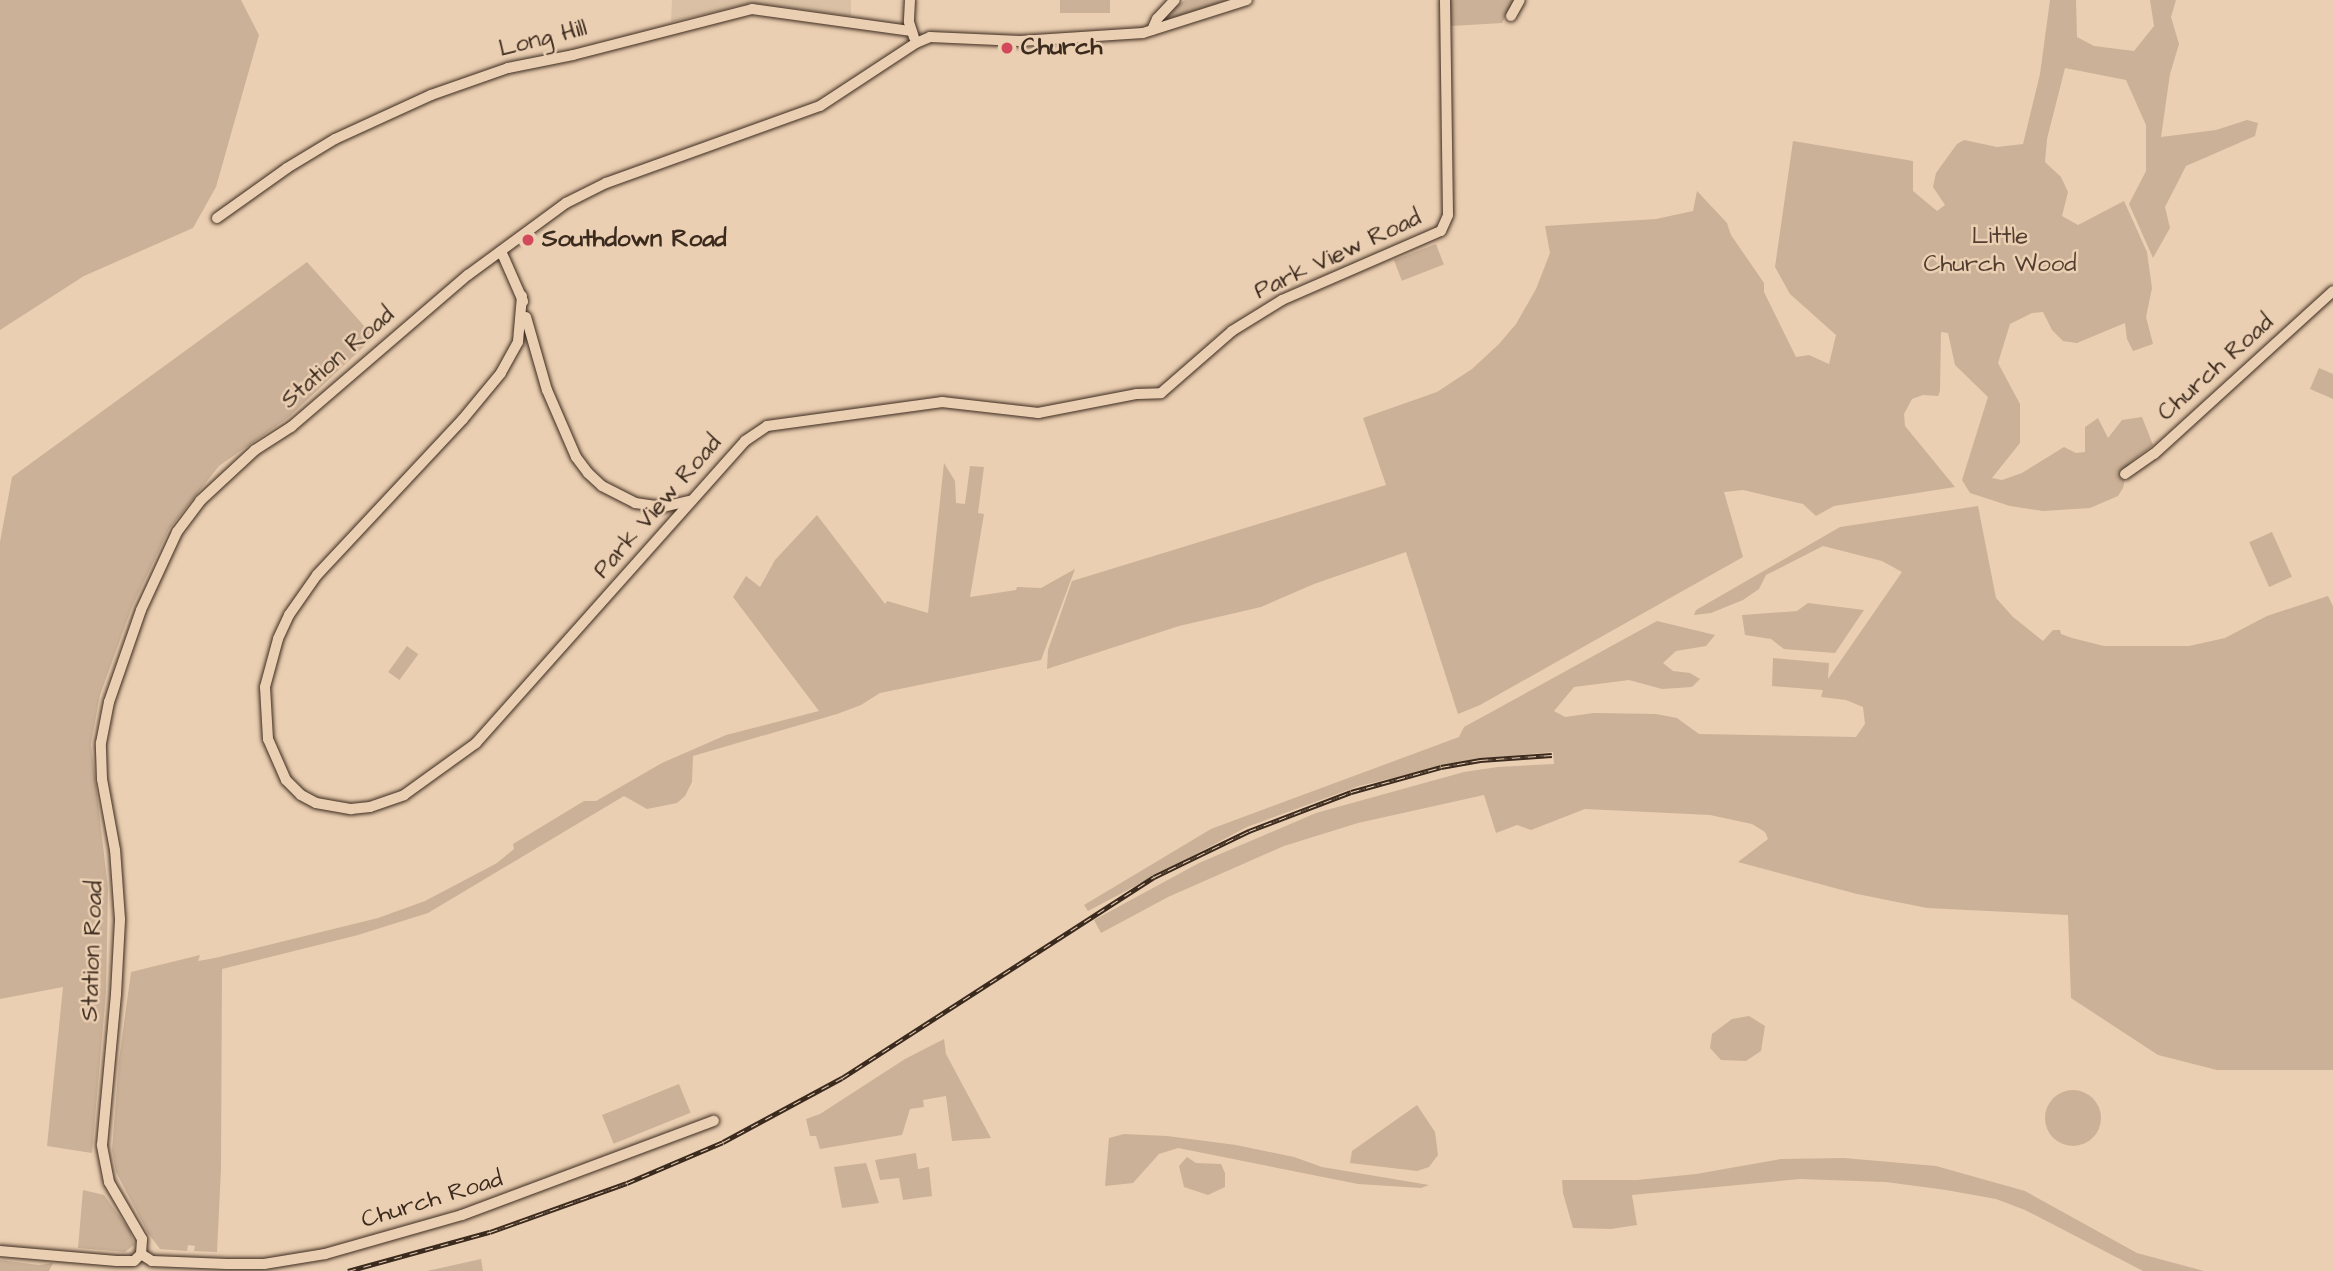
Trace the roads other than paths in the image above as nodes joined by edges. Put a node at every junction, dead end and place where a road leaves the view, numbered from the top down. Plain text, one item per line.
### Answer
1 (910, 0) edge
2 (1175, 0) edge
3 (1247, 0) edge
4 (1445, 0) edge
5 (1520, 0) edge
6 (1511, 16) dead end
7 (1152, 30) junction
8 (911, 31) junction
9 (916, 43) junction
10 (217, 218) dead end
11 (501, 251) junction
12 (2333, 291) edge
13 (522, 296) junction
14 (2125, 474) dead end
15 (690, 501) junction
16 (714, 1121) dead end
17 (0, 1251) edge
18 (141, 1254) junction

1 - 8 street
2 - 7 street
3 - 7 street, Station Road
4 - 15 street, Park View Road
5 - 6 street
7 - 9 street, Station Road
8 - 9 street
8 - 10 street, Long Hill
9 - 11 street, Station Road
11 - 13 street
11 - 18 street, Station Road
12 - 14 street, Church Road
13 - 15 street
13 - 15 street, Park View Road
16 - 18 street, Church Road
17 - 18 street

